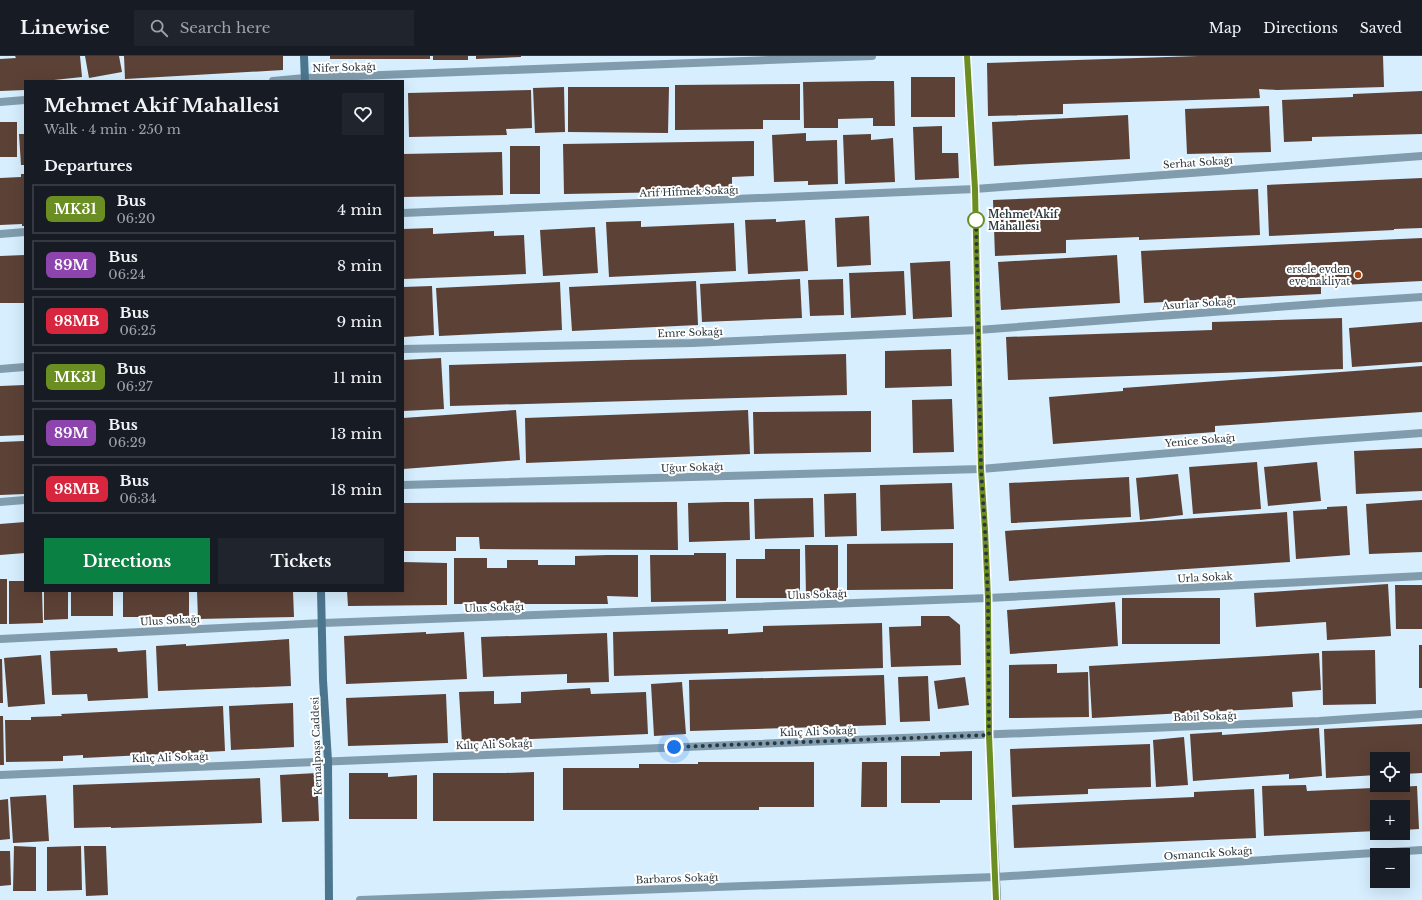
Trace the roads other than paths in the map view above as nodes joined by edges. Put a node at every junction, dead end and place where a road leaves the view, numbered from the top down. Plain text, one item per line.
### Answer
1 (304, 56) edge
2 (872, 56) edge
3 (967, 56) edge
4 (305, 80) edge
5 (24, 100) edge
6 (0, 102) edge
7 (1422, 156) edge
8 (975, 189) junction
9 (404, 213) edge
10 (24, 232) edge
11 (0, 234) edge
12 (1422, 297) edge
13 (978, 330) junction
14 (404, 349) edge
15 (24, 367) edge
16 (0, 369) edge
17 (1422, 434) edge
18 (981, 469) junction
19 (404, 485) edge
20 (24, 500) edge
21 (0, 502) edge
22 (1422, 576) edge
23 (321, 592) edge
24 (988, 598) junction
25 (323, 623) junction
26 (0, 639) edge
27 (1422, 714) edge
28 (989, 735) junction
29 (328, 761) junction
30 (0, 775) edge
31 (1422, 850) edge
32 (995, 877) junction
33 (329, 900) edge
34 (360, 900) edge
35 (996, 900) edge

1 - 4 main road
2 - 4 street, Nifer Sokağı
3 - 8 main road
5 - 6 street
7 - 8 street, Serhat Sokağı
8 - 9 street, Arif Hifmek Sokağı
8 - 13 main road
10 - 11 street
12 - 13 street, Asurlar Sokağı
13 - 14 street, Emre Sokağı
13 - 18 main road
15 - 16 street
17 - 18 street, Yenice Sokağı
18 - 19 street, Uğur Sokağı
18 - 24 main road
20 - 21 street
22 - 24 street, Urla Sokak
23 - 25 main road, Kemalpaşa Caddesi
24 - 25 street, Ulus Sokağı
24 - 28 main road
25 - 26 street, Ulus Sokağı
25 - 29 main road, Kemalpaşa Caddesi
27 - 28 street, Babil Sokağı
28 - 29 street, Kılıç Ali Sokağı
28 - 32 main road
29 - 30 street, Kılıç Ali Sokağı
29 - 33 main road, Kemalpaşa Caddesi
31 - 32 street, Osmancık Sokağı
32 - 34 street, Barbaros Sokağı
32 - 35 main road

